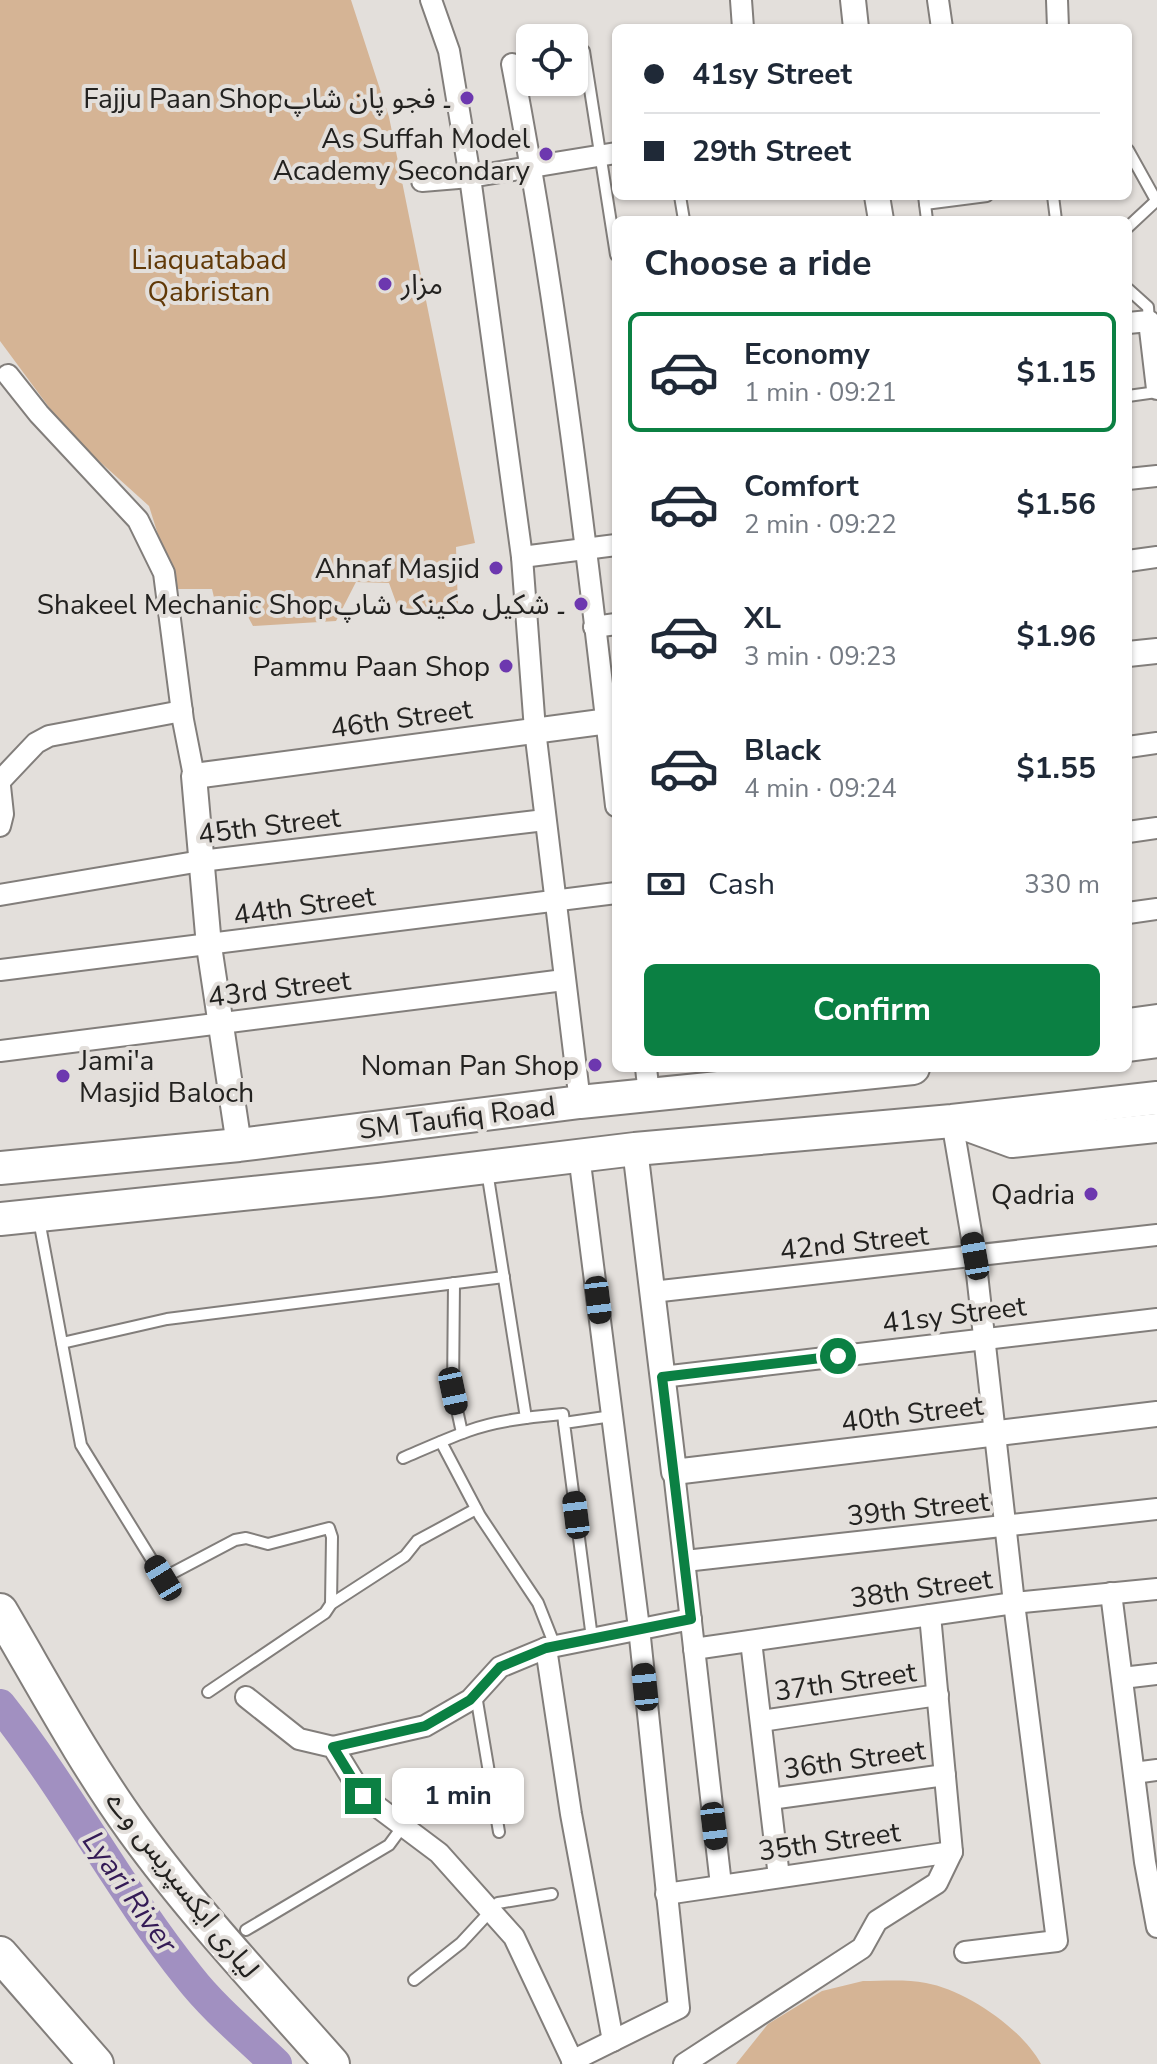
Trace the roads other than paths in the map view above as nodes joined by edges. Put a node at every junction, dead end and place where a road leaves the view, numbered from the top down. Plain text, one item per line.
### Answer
1 (431, 0) edge
2 (741, 0) edge
3 (853, 0) edge
4 (938, 0) edge
5 (1057, 0) edge
6 (743, 24) edge
7 (856, 24) edge
8 (941, 24) edge
9 (1058, 24) edge
10 (512, 64) dead end
11 (588, 67) edge
12 (609, 154) edge
13 (1132, 157) edge
14 (532, 167) junction
15 (470, 177) junction
16 (422, 181) dead end
17 (612, 197) edge
18 (1157, 202) edge
19 (1132, 224) edge
20 (1132, 293) edge
21 (1149, 321) junction
22 (1132, 323) edge
23 (8, 375) dead end
24 (1157, 390) edge
25 (1132, 395) edge
26 (1157, 476) edge
27 (1132, 479) edge
28 (612, 546) edge
29 (586, 549) junction
30 (522, 557) junction
31 (1157, 557) edge
32 (1132, 560) edge
33 (612, 625) edge
34 (594, 627) junction
35 (1157, 651) edge
36 (1132, 654) edge
37 (182, 711) junction
38 (611, 720) edge
39 (535, 730) junction
40 (1157, 743) edge
41 (1132, 746) edge
42 (194, 776) junction
43 (0, 784) edge
44 (545, 820) junction
45 (0, 826) edge
46 (1157, 828) edge
47 (1132, 831) edge
48 (201, 861) junction
49 (612, 893) edge
50 (0, 895) edge
51 (555, 900) junction
52 (1157, 909) edge
53 (1132, 912) edge
54 (209, 946) junction
55 (0, 970) edge
56 (564, 980) junction
57 (1157, 1019) edge
58 (1132, 1022) edge
59 (221, 1024) junction
60 (1157, 1041) edge
61 (1132, 1044) edge
62 (0, 1051) edge
63 (831, 1072) edge
64 (647, 1081) edge
65 (1157, 1098) edge
66 (580, 1102) junction
67 (952, 1121) junction
68 (1157, 1128) edge
69 (239, 1145) junction
70 (635, 1149) junction
71 (579, 1155) junction
72 (487, 1167) junction
73 (0, 1168) edge
74 (38, 1215) junction
75 (0, 1219) edge
76 (1157, 1235) edge
77 (975, 1256) junction
78 (504, 1277) junction
79 (454, 1283) junction
80 (652, 1292) junction
81 (1157, 1319) edge
82 (984, 1339) junction
83 (62, 1343) junction
84 (662, 1377) junction
85 (1157, 1414) edge
86 (612, 1416) junction
87 (526, 1418) junction
88 (564, 1423) junction
89 (462, 1433) junction
90 (994, 1433) junction
91 (441, 1442) junction
92 (403, 1458) dead end
93 (674, 1472) junction
94 (476, 1509) junction
95 (1157, 1509) edge
96 (1006, 1527) junction
97 (685, 1561) junction
98 (1157, 1589) edge
99 (1111, 1593) junction
100 (1014, 1603) junction
101 (331, 1604) junction
102 (0, 1611) edge
103 (930, 1615) junction
104 (691, 1619) junction
105 (639, 1628) junction
106 (592, 1638) junction
107 (751, 1641) junction
108 (550, 1647) junction
109 (694, 1649) junction
110 (1157, 1674) edge
111 (1122, 1678) junction
112 (208, 1692) dead end
113 (476, 1693) junction
114 (938, 1695) junction
115 (246, 1697) dead end
116 (761, 1721) junction
117 (333, 1747) junction
118 (1157, 1770) edge
119 (1134, 1773) junction
120 (945, 1775) junction
121 (770, 1799) junction
122 (403, 1826) junction
123 (499, 1832) dead end
124 (952, 1852) junction
125 (1151, 1861) edge
126 (779, 1877) junction
127 (721, 1885) junction
128 (552, 1894) dead end
129 (666, 1894) junction
130 (490, 1910) junction
131 (1157, 1927) edge
132 (246, 1930) dead end
133 (965, 1952) dead end
134 (0, 1954) edge
135 (414, 1980) dead end
136 (613, 2041) junction
137 (573, 2062) edge
138 (96, 2064) edge
139 (332, 2064) edge
140 (684, 2064) edge

1 - 15 street
2 - 6 street
3 - 7 street
4 - 8 street
5 - 9 street
10 - 14 street
11 - 12 lane
12 - 14 street
12 - 17 lane
13 - 18 lane
14 - 15 street
14 - 29 street
15 - 16 street
15 - 30 street
18 - 19 lane
20 - 21 lane
21 - 22 street
21 - 24 street
23 - 37 street
24 - 25 lane
26 - 27 street
28 - 29 street
29 - 30 street
29 - 34 street
30 - 39 street
31 - 32 street
33 - 34 street
34 - 38 street
35 - 36 street
37 - 42 street
37 - 43 street
38 - 39 street, 46th Street
39 - 42 street, 46th Street
39 - 44 street
40 - 41 street
42 - 48 street
43 - 45 street
44 - 48 street, 45th Street
44 - 51 street
46 - 47 street
48 - 50 street, 45th Street
48 - 54 street
49 - 51 street, 44th Street
51 - 54 street, 44th Street
51 - 56 street
52 - 53 street
54 - 55 street, 44th Street
54 - 59 street
56 - 59 street, 43rd Street
56 - 66 street
57 - 58 main road
59 - 62 street, 43rd Street
59 - 69 street
60 - 61 highway
63 - 64 highway, SM Taufiq Road
64 - 66 highway, SM Taufiq Road
65 - 67 highway
66 - 69 highway, SM Taufiq Road
67 - 68 main road
67 - 70 highway
67 - 77 street
69 - 73 highway, SM Taufiq Road
70 - 71 highway
70 - 80 street
71 - 72 highway
71 - 86 street
72 - 74 highway
72 - 78 lane
74 - 75 highway
74 - 83 lane
76 - 77 street, 42nd Street
77 - 80 street, 42nd Street
77 - 82 street
78 - 79 lane
78 - 87 lane
79 - 83 lane
79 - 89 lane
80 - 84 street
81 - 82 street, 41sy Street
82 - 84 street, 41sy Street
82 - 90 street
83 - 101 lane
84 - 93 street
85 - 90 street, 40th Street
86 - 88 lane
86 - 105 street
87 - 88 lane
87 - 89 lane
88 - 106 lane
89 - 91 lane
90 - 93 street, 40th Street
90 - 96 street
91 - 92 lane
91 - 94 lane
93 - 97 street
94 - 101 lane
94 - 108 lane
95 - 96 street, 39th Street
96 - 97 street, 39th Street
96 - 100 street
97 - 104 street
98 - 99 street, 38th Street
99 - 100 street, 38th Street
99 - 111 street
100 - 103 street, 38th Street
100 - 133 street
101 - 112 lane
102 - 139 highway, لیاری ایکسپریس وے
103 - 107 street, 38th Street
103 - 114 street
104 - 105 street
104 - 109 street
105 - 106 street
105 - 129 street
106 - 108 street
107 - 109 street, 38th Street
107 - 116 street
108 - 113 street
108 - 136 street
109 - 127 street
110 - 111 street
111 - 119 street
113 - 117 street
113 - 123 lane
114 - 116 street, 37th Street
114 - 120 street
115 - 117 street
116 - 121 street
117 - 122 street
118 - 119 street
119 - 125 street
120 - 121 street, 36th Street
120 - 124 street
121 - 126 street
122 - 130 street
122 - 132 lane
124 - 126 street, 35th Street
124 - 140 street
125 - 131 street
126 - 127 street, 35th Street
127 - 129 street, 35th Street
128 - 130 lane
129 - 136 street
130 - 135 lane
130 - 137 street
134 - 138 highway
136 - 137 street

